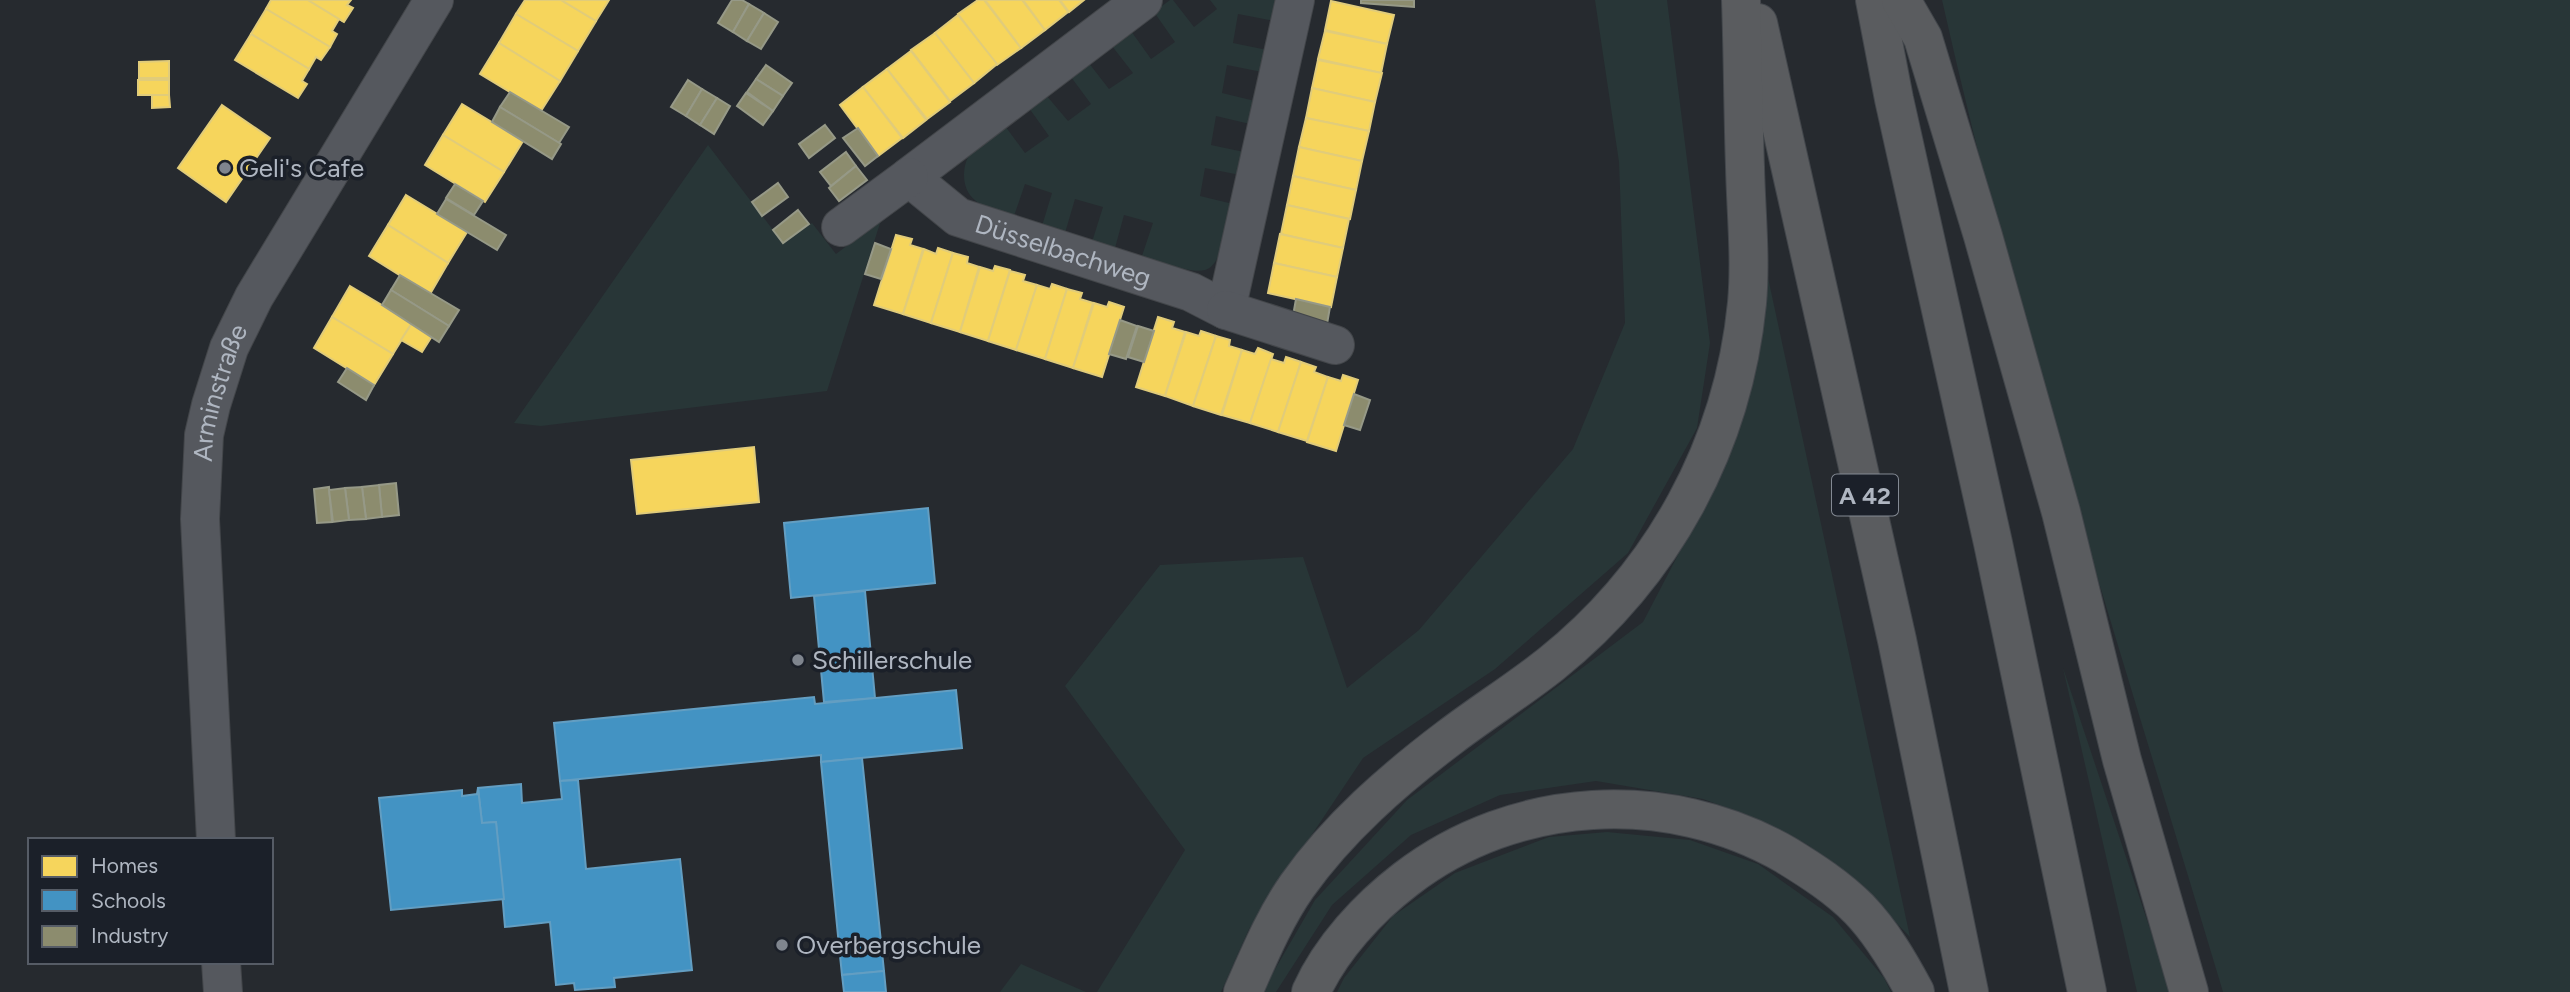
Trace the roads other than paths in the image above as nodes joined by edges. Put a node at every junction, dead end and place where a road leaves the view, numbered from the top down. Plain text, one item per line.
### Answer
1 (434, 0) edge
2 (1143, 0) edge
3 (1295, 0) edge
4 (1741, 0) edge
5 (1752, 0) edge
6 (1875, 0) edge
7 (1901, 0) edge
8 (909, 177) junction
9 (841, 227) dead end
10 (1226, 310) junction
11 (1335, 345) dead end
12 (216, 838) edge
13 (222, 964) edge
14 (223, 992) edge
15 (1243, 992) edge
16 (1311, 992) edge
17 (1915, 992) edge
18 (1969, 992) edge
19 (2087, 992) edge
20 (2189, 992) edge

1 - 12 street, Arminstraße
2 - 8 street
3 - 10 street
4 - 15 highway
5 - 18 highway, A 42
6 - 19 highway
7 - 20 highway
8 - 9 street
8 - 10 street, Düsselbachweg
10 - 11 street, Düsselbachweg
13 - 14 street
16 - 17 highway

